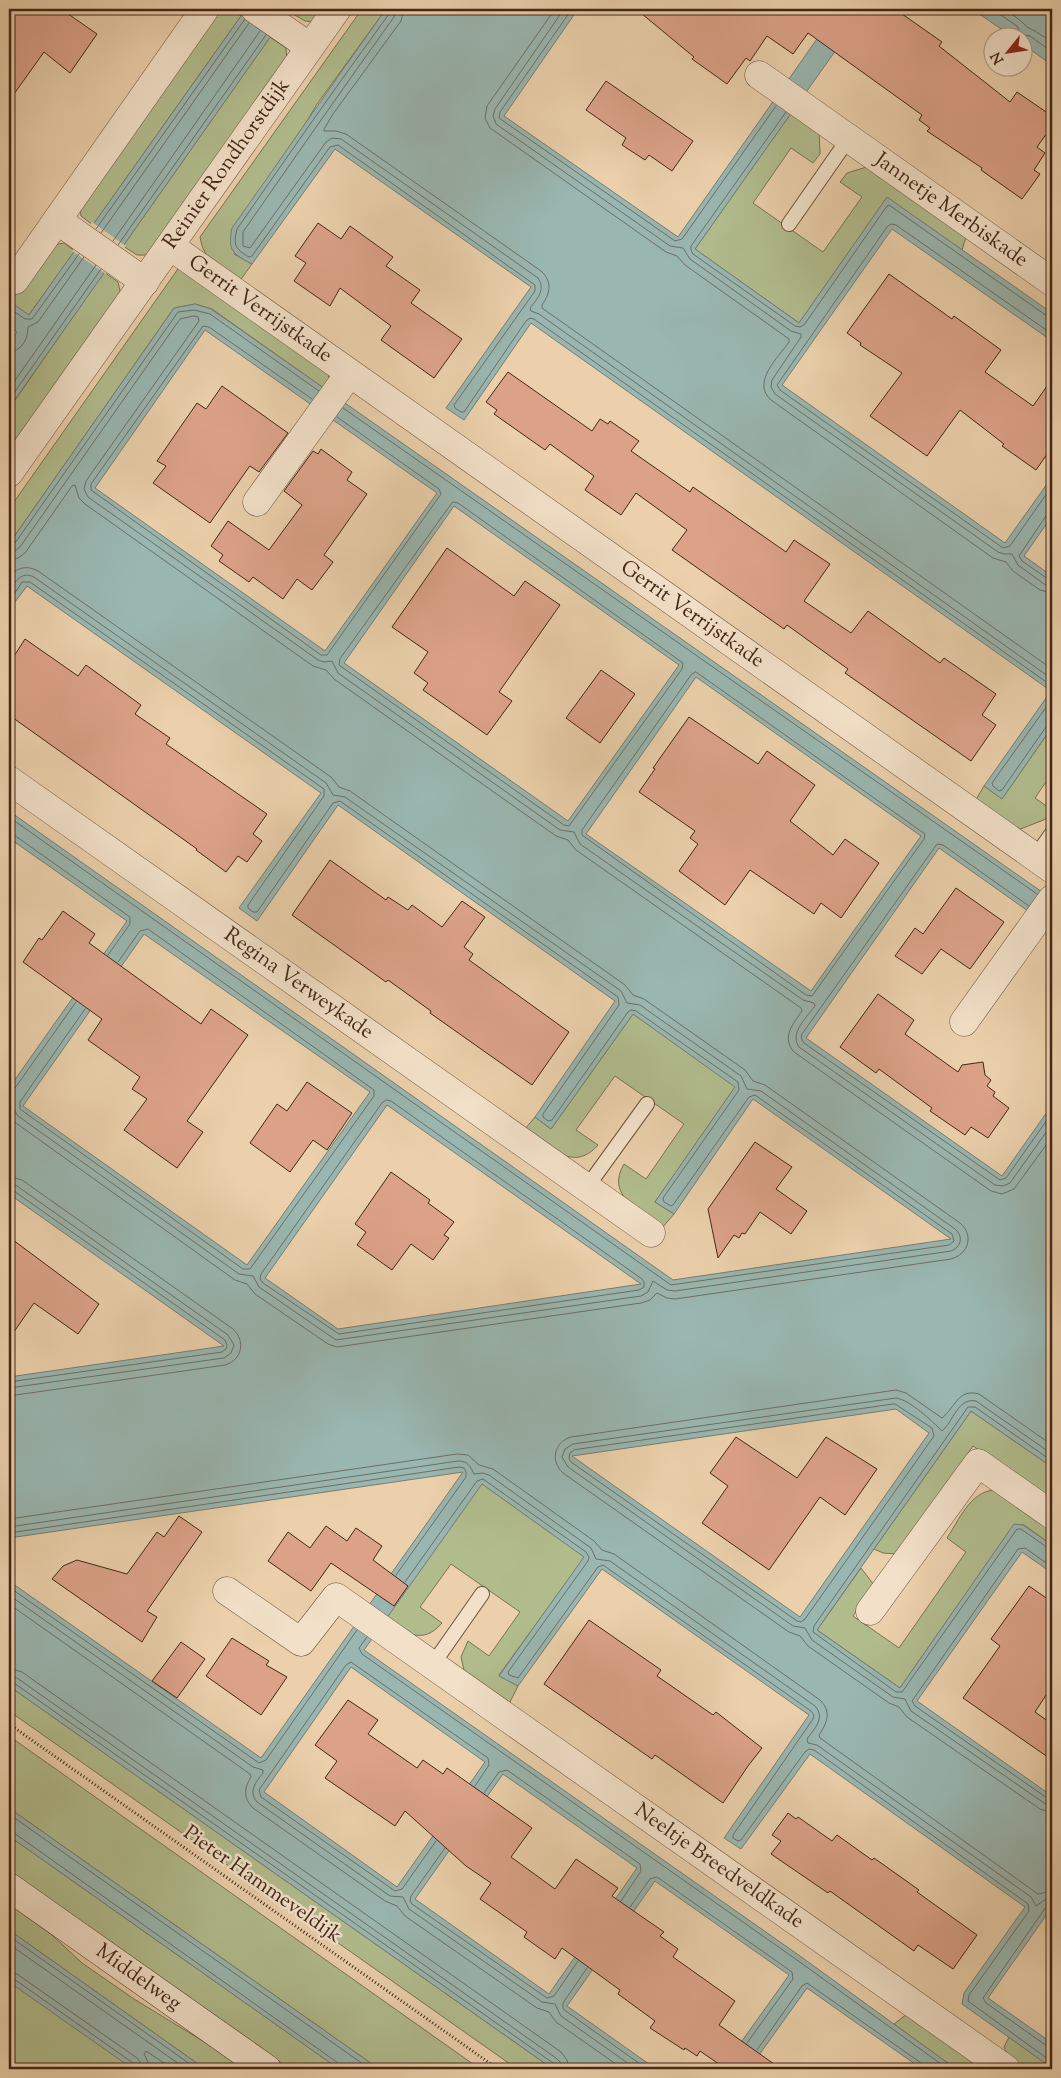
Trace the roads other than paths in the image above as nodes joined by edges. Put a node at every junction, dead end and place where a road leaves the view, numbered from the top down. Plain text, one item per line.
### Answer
1 (205, 9) edge
2 (254, 9) edge
3 (337, 9) edge
4 (302, 42) junction
5 (759, 74) dead end
6 (850, 138) junction
7 (789, 224) dead end
8 (64, 225) junction
9 (170, 246) junction
10 (136, 276) junction
11 (15, 280) dead end
12 (1052, 282) edge
13 (344, 380) junction
14 (9, 473) edge
15 (257, 502) dead end
16 (9, 780) edge
17 (1052, 834) edge
18 (1044, 863) edge
19 (1052, 899) edge
20 (964, 1022) dead end
21 (646, 1104) dead end
22 (587, 1187) junction
23 (651, 1233) dead end
24 (1052, 1515) edge
25 (227, 1591) dead end
26 (482, 1594) dead end
27 (870, 1611) dead end
28 (432, 1664) junction
29 (9, 1887) edge
30 (267, 2069) edge
31 (1006, 2069) edge

1 - 8 street
2 - 4 street
3 - 4 street, Reinier Rondhorstdijk
4 - 9 street, Reinier Rondhorstdijk
5 - 6 street, Jannetje Merbiskade
6 - 7 lane
6 - 12 street, Jannetje Merbiskade
8 - 10 street
8 - 11 street
9 - 10 street, Reinier Rondhorstdijk
9 - 13 street, Gerrit Verrijstkade
10 - 14 street, Reinier Rondhorstdijk
13 - 15 street, Gerrit Verrijstkade
13 - 18 street, Gerrit Verrijstkade
16 - 22 street, Regina Verweykade
17 - 18 lane, Gerrit Verrijstkade
19 - 20 street
21 - 22 lane
22 - 23 street, Regina Verweykade
24 - 27 street
25 - 28 street, Neeltje Breedveldkade
26 - 28 lane
28 - 31 street, Neeltje Breedveldkade
29 - 30 street, Middelweg

